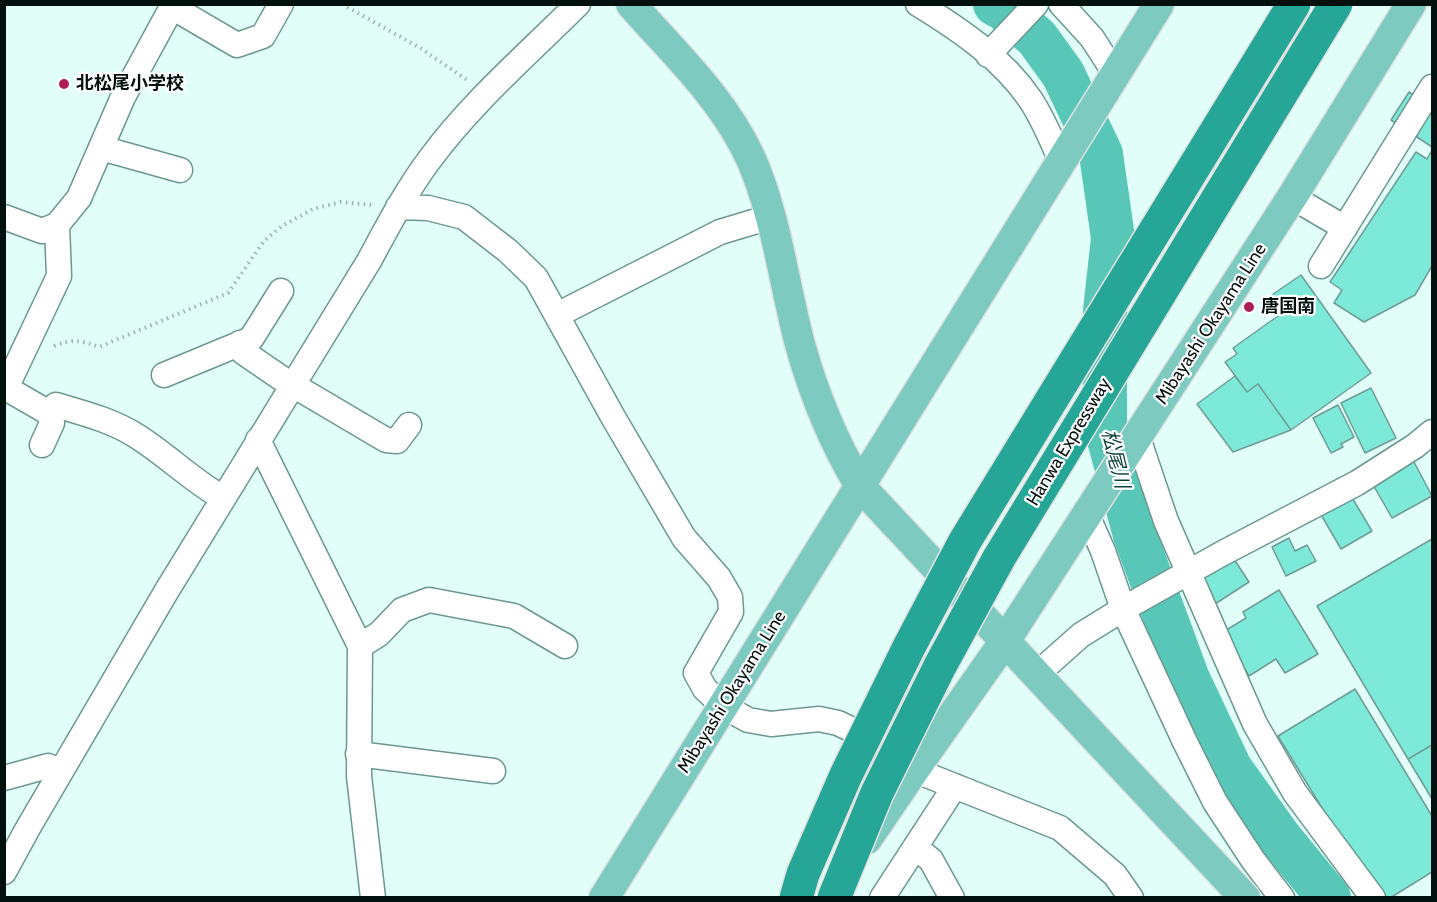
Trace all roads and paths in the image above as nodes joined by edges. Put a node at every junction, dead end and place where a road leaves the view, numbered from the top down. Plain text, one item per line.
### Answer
1 (280, 4) edge
2 (342, 4) edge
3 (578, 4) edge
4 (631, 4) edge
5 (918, 4) edge
6 (1036, 4) edge
7 (1061, 4) edge
8 (1159, 4) edge
9 (1294, 4) edge
10 (1336, 4) edge
11 (1412, 4) edge
12 (988, 55) junction
13 (1116, 75) junction
14 (1432, 87) edge
15 (488, 94) junction
16 (101, 148) junction
17 (1061, 161) junction
18 (180, 170) dead end
19 (1293, 197) junction
20 (398, 207) junction
21 (4, 217) edge
22 (770, 217) junction
23 (57, 225) junction
24 (1345, 228) junction
25 (1321, 266) dead end
26 (280, 291) dead end
27 (557, 315) junction
28 (240, 343) junction
29 (24, 352) junction
30 (164, 375) dead end
31 (293, 384) junction
32 (5, 390) edge
33 (49, 413) junction
34 (409, 425) dead end
35 (1432, 432) edge
36 (258, 440) junction
37 (1135, 443) junction
38 (42, 446) dead end
39 (860, 486) junction
40 (223, 498) junction
41 (1091, 509) junction
42 (1183, 575) junction
43 (1128, 606) junction
44 (1005, 641) junction
45 (565, 645) dead end
46 (360, 646) junction
47 (1037, 674) junction
48 (723, 706) junction
49 (358, 754) junction
50 (914, 770) junction
51 (61, 771) junction
52 (493, 771) dead end
53 (4, 778) edge
54 (955, 786) junction
55 (915, 847) junction
56 (4, 872) edge
57 (373, 897) edge
58 (604, 897) edge
59 (796, 897) edge
60 (828, 897) edge
61 (834, 897) edge
62 (882, 897) edge
63 (952, 897) edge
64 (1131, 897) edge
65 (1245, 897) edge
66 (1282, 897) edge
67 (1373, 897) edge

1 - 16 street
2 - 15 path
3 - 15 street
4 - 22 main road
5 - 12 street
6 - 12 street
7 - 13 street
8 - 13 main road, Mibayashi Okayama Line
9 - 59 highway, Hanwa Expressway, bridge
10 - 61 highway, Hanwa Expressway, bridge
11 - 19 main road, Mibayashi Okayama Line
12 - 17 street
13 - 17 main road, Mibayashi Okayama Line
14 - 24 street
15 - 20 street
16 - 18 street
16 - 23 street
17 - 39 main road, Mibayashi Okayama Line
19 - 24 street
19 - 37 main road, Mibayashi Okayama Line
20 - 27 street
20 - 29 path
20 - 31 street
21 - 23 street
22 - 27 street
22 - 39 main road
23 - 29 street
24 - 25 street
26 - 28 street
27 - 48 street
28 - 30 street
28 - 31 street
29 - 32 street
31 - 34 street
31 - 36 street
32 - 33 street
33 - 38 street
33 - 40 street
35 - 42 street
36 - 40 street
36 - 46 street
37 - 41 main road, Mibayashi Okayama Line
37 - 42 street
39 - 44 main road
39 - 48 main road, Mibayashi Okayama Line
40 - 51 street
41 - 43 street
41 - 44 main road, Mibayashi Okayama Line
42 - 43 street
42 - 67 street
43 - 47 street
43 - 66 street
44 - 47 main road
44 - 50 main road, Mibayashi Okayama Line
45 - 46 street
46 - 49 street
47 - 65 main road
48 - 50 street
48 - 58 main road, Mibayashi Okayama Line
49 - 52 street
49 - 57 street
50 - 54 street
50 - 60 main road, Mibayashi Okayama Line
51 - 53 street
51 - 56 street
54 - 55 street
54 - 64 street
55 - 62 street
55 - 63 street

